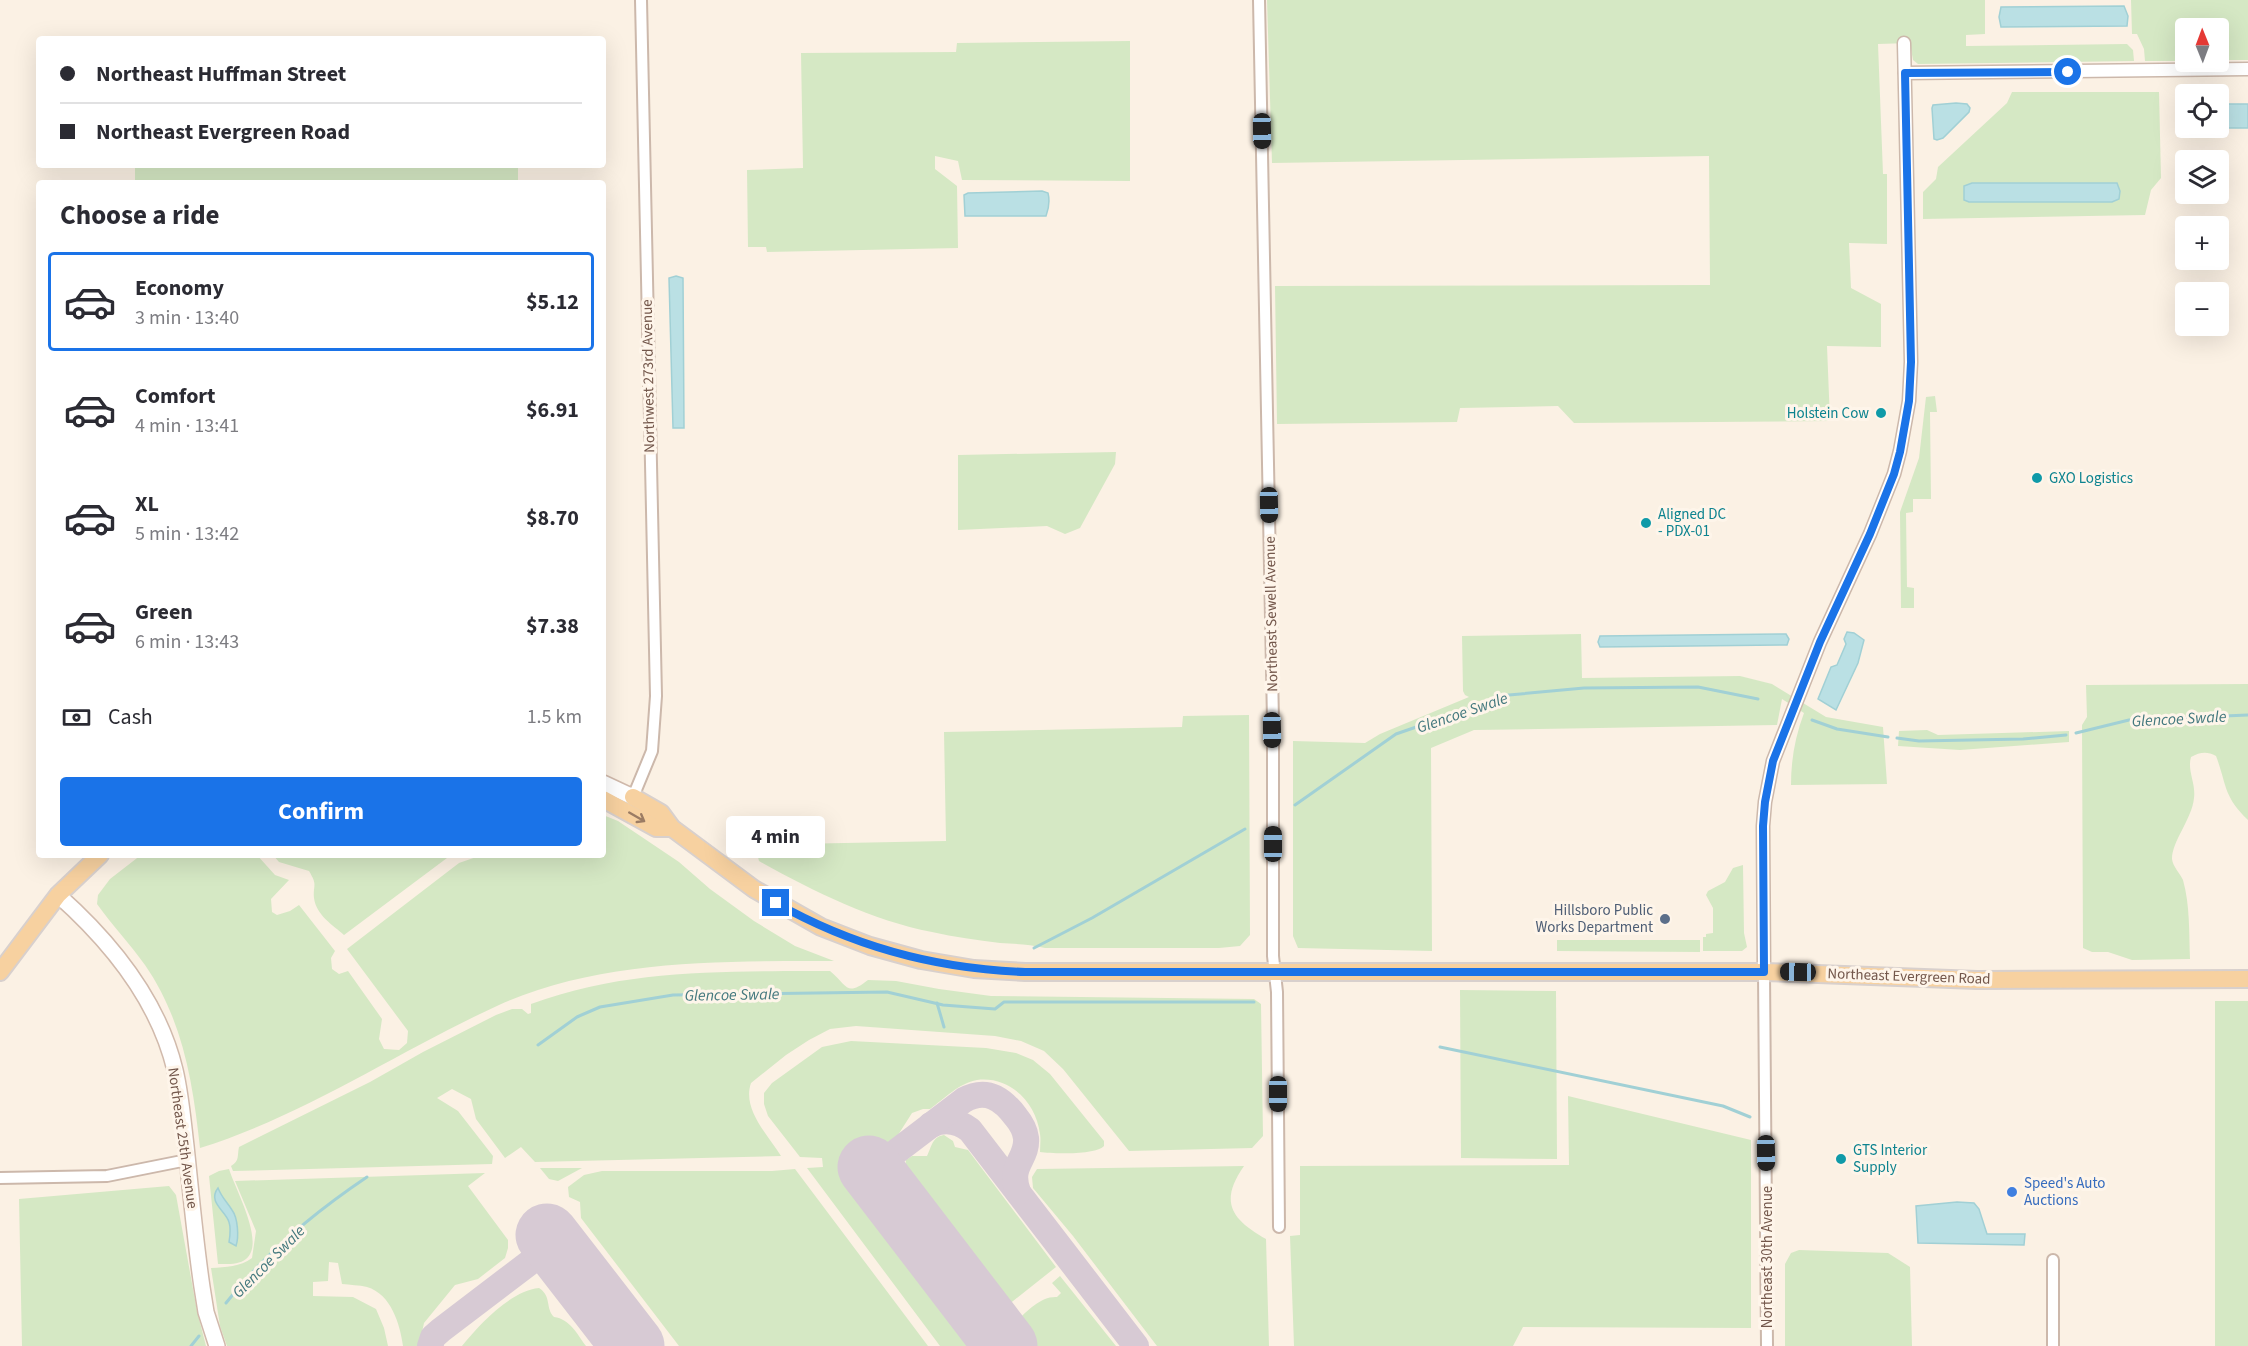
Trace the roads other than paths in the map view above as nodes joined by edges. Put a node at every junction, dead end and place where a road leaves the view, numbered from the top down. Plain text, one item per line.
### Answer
1 (640, 0) edge
2 (1259, 0) edge
3 (1904, 43) dead end
4 (2248, 69) edge
5 (1905, 73) junction
6 (606, 784) edge
7 (633, 797) junction
8 (606, 801) edge
9 (672, 828) junction
10 (97, 858) edge
11 (58, 895) junction
12 (0, 972) edge
13 (1275, 972) junction
14 (1764, 972) junction
15 (2248, 979) edge
16 (187, 1160) junction
17 (0, 1178) edge
18 (1279, 1227) dead end
19 (2053, 1260) dead end
20 (218, 1346) edge
21 (1767, 1346) edge
22 (2053, 1346) edge

1 - 7 street, Northwest 273rd Avenue
2 - 13 street, Northeast Sewell Avenue
3 - 5 street, Northeast 30th Avenue
4 - 5 street
5 - 14 street, Northeast 30th Avenue
6 - 7 main road, Northeast Evergreen Road
7 - 9 main road, Northeast Evergreen Road
8 -> 9 main road, Northeast Evergreen Road
9 - 13 main road, Northeast Evergreen Road
10 - 11 main road
11 - 12 main road
11 - 16 main road, Northeast 25th Avenue
13 - 14 main road, Northeast Evergreen Road
13 - 18 street, Northeast Sewell Avenue
14 - 15 main road, Northeast Evergreen Road
14 - 21 street, Northeast 30th Avenue
16 - 17 street
16 - 20 main road, Northeast 25th Avenue
19 - 22 street

